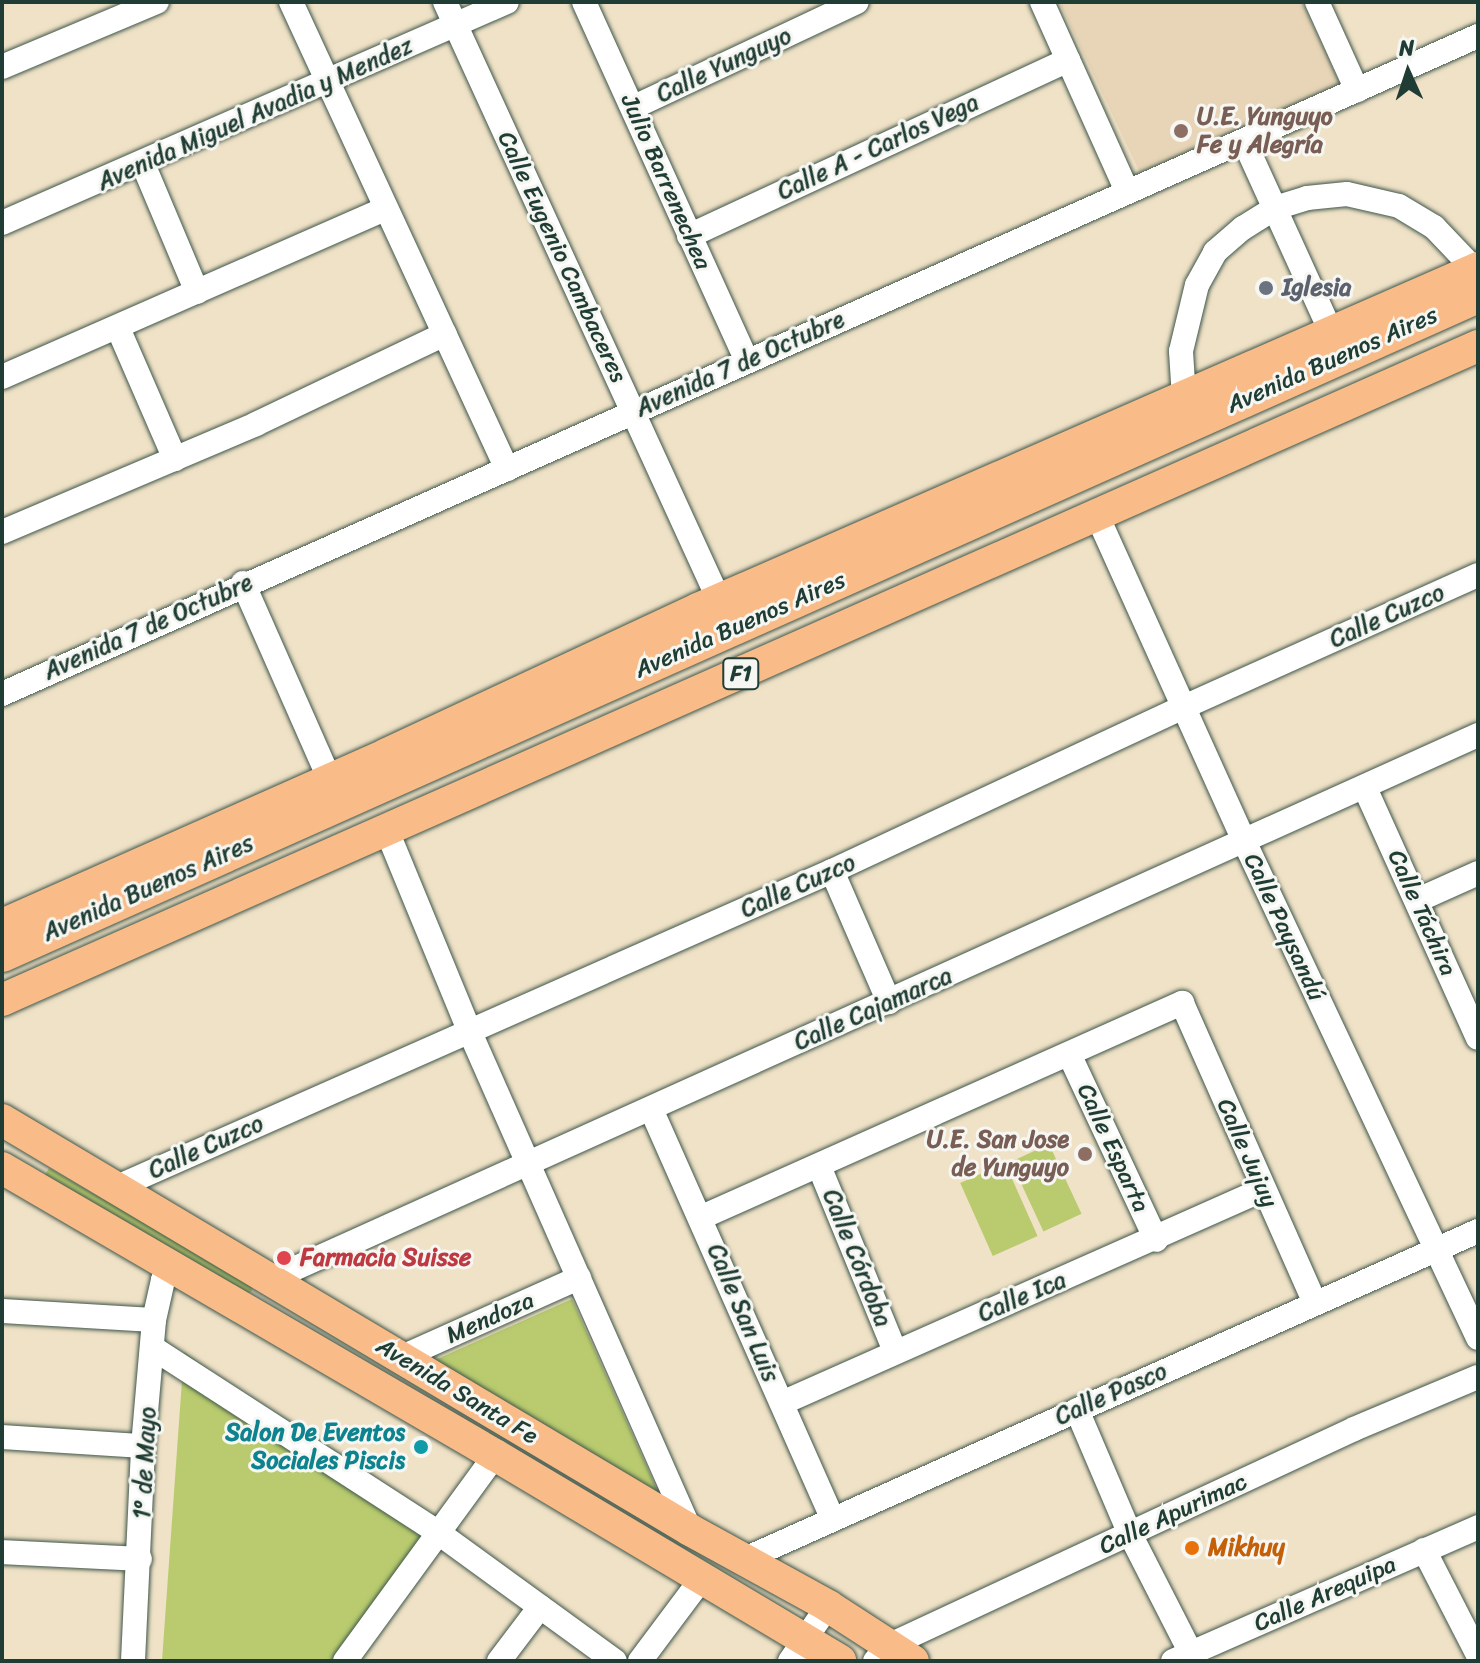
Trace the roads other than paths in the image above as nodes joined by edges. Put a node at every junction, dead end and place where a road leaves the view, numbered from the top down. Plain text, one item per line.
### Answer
1 (157, 2) edge
2 (291, 2) edge
3 (445, 2) edge
4 (507, 2) edge
5 (584, 2) edge
6 (857, 2) edge
7 (1042, 2) edge
8 (1317, 2) edge
9 (820, 10) edge
10 (456, 26) junction
11 (1478, 36) edge
12 (1068, 60) junction
13 (2, 67) edge
14 (327, 83) junction
15 (1357, 90) junction
16 (634, 107) junction
17 (1244, 141) junction
18 (143, 164) junction
19 (1127, 191) junction
20 (1275, 208) junction
21 (385, 209) junction
22 (2, 223) edge
23 (689, 236) junction
24 (1477, 277) edge
25 (197, 292) junction
26 (1478, 316) edge
27 (118, 328) junction
28 (1331, 332) junction
29 (445, 334) junction
30 (1478, 346) edge
31 (747, 361) junction
32 (2, 377) edge
33 (1184, 398) junction
34 (632, 411) junction
35 (175, 459) junction
36 (507, 469) junction
37 (1096, 513) junction
38 (2, 532) edge
39 (1478, 575) edge
40 (243, 583) junction
41 (719, 600) junction
42 (2, 694) edge
43 (1184, 707) junction
44 (1478, 735) edge
45 (330, 780) junction
46 (1365, 788) junction
47 (387, 831) junction
48 (1245, 843) junction
49 (832, 871) junction
50 (1478, 873) edge
51 (1418, 900) junction
52 (2, 925) edge
53 (2, 954) edge
54 (2, 975) edge
55 (2, 1000) edge
56 (889, 1002) junction
57 (469, 1030) junction
58 (1478, 1038) edge
59 (1070, 1056) junction
60 (651, 1109) junction
61 (2, 1120) edge
62 (528, 1162) junction
63 (819, 1166) junction
64 (2, 1168) edge
65 (115, 1188) junction
66 (1262, 1190) junction
67 (702, 1217) junction
68 (1478, 1231) edge
69 (1156, 1240) junction
70 (1436, 1249) junction
71 (171, 1268) junction
72 (579, 1278) junction
73 (267, 1281) junction
74 (1314, 1301) junction
75 (2, 1311) edge
76 (154, 1320) junction
77 (1478, 1338) edge
78 (153, 1348) junction
79 (895, 1351) junction
80 (402, 1357) junction
81 (1478, 1377) edge
82 (782, 1403) junction
83 (1077, 1410) junction
84 (2, 1437) edge
85 (143, 1446) junction
86 (495, 1455) junction
87 (833, 1519) junction
88 (1478, 1527) edge
89 (690, 1530) junction
90 (440, 1534) junction
91 (1130, 1534) junction
92 (1424, 1550) junction
93 (2, 1552) edge
94 (140, 1559) junction
95 (745, 1559) junction
96 (702, 1578) junction
97 (828, 1606) junction
98 (540, 1607) junction
99 (797, 1650) edge
100 (1478, 1655) edge
101 (892, 1656) edge
102 (1182, 1657) edge
103 (133, 1661) edge
104 (345, 1661) edge
105 (499, 1661) edge
106 (615, 1661) edge
107 (640, 1661) edge
108 (840, 1661) edge

1 - 13 street
2 - 14 street
3 - 10 street, Calle Eugenio Cambaceres
4 - 10 street, Avenida Miguel Avadia y Mendez
5 - 16 street, Julio Barrenechea
6 - 9 street, Calle Yunguyo
7 - 12 street
8 - 15 street
9 - 16 street, Calle Yunguyo
10 - 14 street, Avenida Miguel Avadia y Mendez
10 - 34 street, Calle Eugenio Cambaceres
11 - 15 street, Avenida 7 de Octubre
12 - 19 street
12 - 23 street, Calle A - Carlos Vega
14 - 18 street, Avenida Miguel Avadia y Mendez
14 - 21 street
15 - 17 street, Avenida 7 de Octubre
16 - 23 street, Julio Barrenechea
17 - 19 street, Avenida 7 de Octubre
17 - 20 street
18 - 22 street, Avenida Miguel Avadia y Mendez
18 - 25 street
19 - 31 street, Avenida 7 de Octubre
20 - 24 street
20 - 28 street
20 - 33 street
21 - 25 street
21 - 29 street
23 - 31 street, Julio Barrenechea
24 - 28 main road, Avenida Buenos Aires
24 - 53 highway, Avenida Buenos Aires / F1
25 - 27 street
26 - 54 highway, Avenida Buenos Aires / F1
27 - 32 street
27 - 35 street
28 - 33 main road, Avenida Buenos Aires
29 - 35 street
29 - 36 street
30 - 37 main road, Avenida Buenos Aires / F1
31 - 34 street, Avenida 7 de Octubre
33 - 41 main road, Avenida Buenos Aires
34 - 36 street, Avenida 7 de Octubre
34 - 41 street, Calle Eugenio Cambaceres
35 - 38 street
36 - 40 street, Avenida 7 de Octubre
37 - 43 street, Calle Paysandú
37 - 47 main road, Avenida Buenos Aires / F1
39 - 43 street, Calle Cuzco
40 - 42 street, Avenida 7 de Octubre
40 - 45 street
41 - 45 main road, Avenida Buenos Aires
43 - 48 street, Calle Paysandú
43 - 49 street, Calle Cuzco
44 - 46 street, Calle Cajamarca
45 - 52 main road, Avenida Buenos Aires
46 - 48 street, Calle Cajamarca
46 - 51 street, Calle Táchira
47 - 55 main road, Avenida Buenos Aires / F1
47 - 57 street
48 - 56 street, Calle Cajamarca
48 - 70 street, Calle Paysandú
49 - 56 street
49 - 57 street, Calle Cuzco
50 - 51 street
51 - 58 street, Calle Táchira
56 - 60 street, Calle Cajamarca
57 - 62 street
57 - 65 street, Calle Cuzco
59 - 63 street
59 - 66 street, Calle Jujuy
59 - 69 street, Calle Esparta
60 - 62 street, Calle Cajamarca
60 - 67 street, Calle San Luis
61 - 65 main road, Avenida Santa Fe
62 - 72 street
62 - 73 street, Calle Cajamarca
63 - 67 street
63 - 79 street, Calle Córdoba
64 - 71 main road, Avenida Santa Fe
65 - 73 main road, Avenida Santa Fe
66 - 69 street, Calle Ica
66 - 74 street, Calle Jujuy
67 - 82 street, Calle San Luis
68 - 70 street, Calle Pasco
69 - 79 street, Calle Ica
70 - 74 street, Calle Pasco
70 - 77 street, Calle Paysandú
71 - 76 street, 1º de Mayo
71 - 86 main road, Avenida Santa Fe
72 - 80 street, Mendoza
72 - 89 street
73 - 80 main road, Avenida Santa Fe
74 - 83 street, Calle Pasco
75 - 76 street
76 - 78 street, 1º de Mayo
78 - 85 street, 1º de Mayo
78 - 90 street
79 - 82 street, Calle Ica
80 - 89 main road, Avenida Santa Fe
81 - 91 street, Calle Apurimac
82 - 87 street, Calle San Luis
83 - 87 street, Calle Pasco
83 - 91 street
84 - 85 street
85 - 94 street, 1º de Mayo
86 - 90 street
86 - 96 main road, Avenida Santa Fe
87 - 95 street, Calle Pasco
88 - 92 street, Calle Arequipa
89 - 95 main road, Avenida Santa Fe
90 - 98 street
90 - 104 street
91 - 101 street, Calle Apurimac
91 - 102 street
92 - 100 street
92 - 102 street, Calle Arequipa
93 - 94 street
94 - 103 street, 1º de Mayo
95 - 97 main road, Avenida Santa Fe
96 - 99 main road, Avenida Santa Fe
96 - 107 street
97 - 99 street
97 - 101 main road, Avenida Santa Fe
98 - 105 street
98 - 106 street
99 - 108 main road, Avenida Santa Fe

